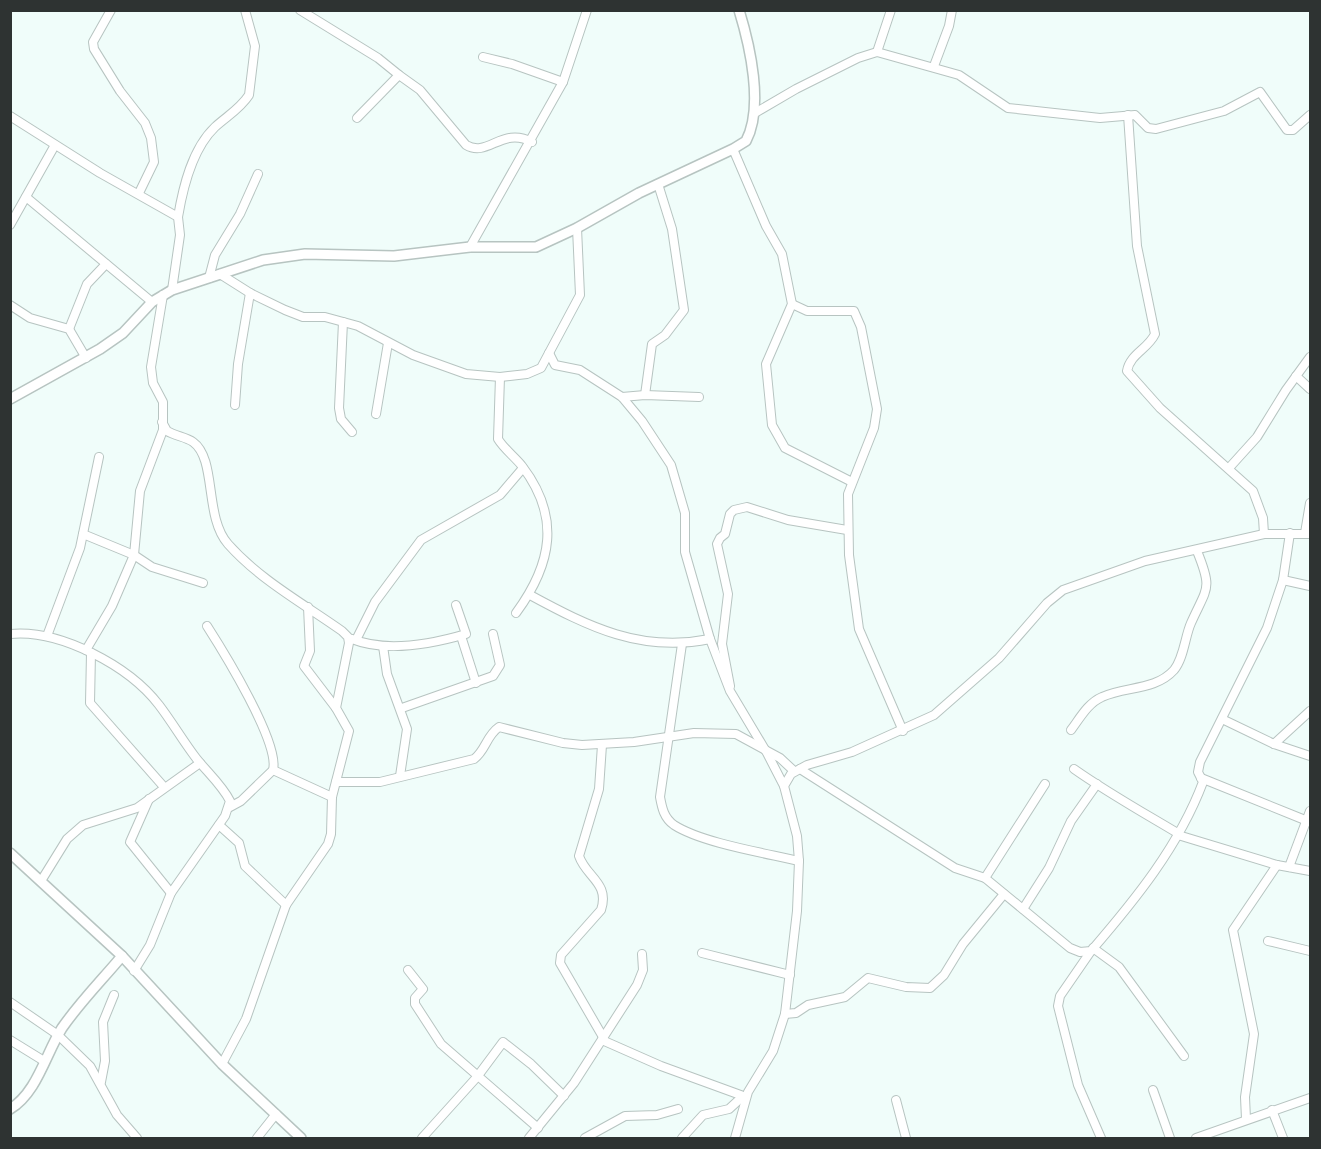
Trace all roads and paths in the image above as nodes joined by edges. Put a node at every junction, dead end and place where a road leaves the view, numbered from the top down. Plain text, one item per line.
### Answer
1 (111, 10) edge
2 (245, 10) edge
3 (300, 10) edge
4 (587, 10) edge
5 (739, 10) edge
6 (891, 10) edge
7 (952, 10) edge
8 (877, 52) junction
9 (483, 57) dead end
10 (934, 66) junction
11 (399, 75) junction
12 (563, 82) junction
13 (755, 113) junction
14 (1128, 115) junction
15 (10, 116) edge
16 (1311, 116) edge
17 (357, 118) dead end
18 (532, 142) junction
19 (55, 145) junction
20 (733, 149) junction
21 (258, 174) dead end
22 (658, 184) junction
23 (139, 193) junction
24 (26, 197) junction
25 (178, 217) junction
26 (10, 225) edge
27 (577, 228) junction
28 (470, 247) junction
29 (106, 264) junction
30 (220, 274) junction
31 (209, 278) junction
32 (167, 293) junction
33 (250, 293) junction
34 (152, 302) junction
35 (792, 304) junction
36 (10, 305) edge
37 (343, 322) junction
38 (69, 329) junction
39 (388, 343) junction
40 (549, 353) junction
41 (1311, 357) edge
42 (86, 358) junction
43 (1296, 375) junction
44 (500, 377) junction
45 (1311, 389) edge
46 (645, 395) junction
47 (622, 397) junction
48 (699, 397) dead end
49 (10, 399) edge
50 (235, 405) dead end
51 (376, 414) dead end
52 (162, 422) junction
53 (352, 432) dead end
54 (99, 457) dead end
55 (524, 468) junction
56 (1229, 468) junction
57 (852, 482) junction
58 (1311, 503) edge
59 (847, 530) junction
60 (1290, 532) junction
61 (83, 534) junction
62 (1264, 534) junction
63 (1308, 534) edge
64 (1197, 550) junction
65 (134, 555) junction
66 (1283, 580) junction
67 (203, 583) dead end
68 (1311, 586) edge
69 (530, 595) junction
70 (456, 605) dead end
71 (308, 607) junction
72 (516, 613) dead end
73 (207, 626) dead end
74 (10, 634) edge
75 (493, 634) dead end
76 (47, 636) junction
77 (461, 636) junction
78 (352, 639) junction
79 (710, 639) junction
80 (682, 644) junction
81 (383, 646) junction
82 (88, 651) junction
83 (476, 683) junction
84 (730, 691) junction
85 (336, 708) junction
86 (402, 708) junction
87 (1311, 711) edge
88 (1222, 719) junction
89 (1071, 730) dead end
90 (903, 731) junction
91 (668, 738) junction
92 (1274, 744) junction
93 (602, 745) junction
94 (767, 753) junction
95 (1311, 756) edge
96 (200, 764) junction
97 (1074, 769) dead end
98 (273, 770) junction
99 (797, 770) junction
100 (400, 776) junction
101 (1201, 778) junction
102 (336, 782) junction
103 (1045, 784) dead end
104 (1097, 784) junction
105 (784, 786) junction
106 (164, 787) junction
107 (332, 797) junction
108 (149, 799) junction
109 (230, 807) junction
110 (1311, 812) edge
111 (1309, 821) edge
112 (219, 825) junction
113 (1179, 834) junction
114 (10, 854) edge
115 (799, 861) junction
116 (1277, 864) junction
117 (1289, 867) junction
118 (1311, 871) edge
119 (985, 878) junction
120 (41, 881) junction
121 (171, 893) junction
122 (1004, 894) junction
123 (286, 905) junction
124 (1023, 909) junction
125 (1268, 941) dead end
126 (1092, 949) junction
127 (1311, 951) edge
128 (702, 953) dead end
129 (642, 954) dead end
130 (122, 956) junction
131 (408, 970) dead end
132 (134, 971) junction
133 (790, 975) junction
134 (114, 995) dead end
135 (10, 1002) edge
136 (785, 1014) junction
137 (58, 1035) junction
138 (602, 1038) junction
139 (10, 1040) edge
140 (1184, 1056) dead end
141 (44, 1061) junction
142 (222, 1064) junction
143 (477, 1077) junction
144 (101, 1082) junction
145 (1153, 1090) dead end
146 (564, 1096) junction
147 (744, 1097) junction
148 (1311, 1098) edge
149 (896, 1100) dead end
150 (13, 1104) edge
151 (678, 1109) dead end
152 (1272, 1110) junction
153 (276, 1114) junction
154 (1246, 1119) junction
155 (538, 1128) junction
156 (137, 1138) edge
157 (257, 1138) edge
158 (301, 1138) edge
159 (422, 1138) edge
160 (529, 1138) edge
161 (585, 1138) edge
162 (682, 1138) edge
163 (735, 1138) edge
164 (906, 1138) edge
165 (1101, 1138) edge
166 (1170, 1138) edge
167 (1196, 1138) edge
168 (1283, 1138) edge

1 - 23 street
2 - 25 street
3 - 11 street
4 - 12 street
5 - 13 street
6 - 8 street
7 - 10 street
8 - 10 street
8 - 13 street
9 - 12 street
10 - 14 street
11 - 17 street
11 - 18 street
12 - 18 street
13 - 20 street
14 - 16 street
14 - 56 street
15 - 19 street
18 - 28 street
19 - 23 street
19 - 24 street
20 - 22 street
20 - 35 street
21 - 31 street
22 - 27 street
22 - 46 street
23 - 25 street
24 - 26 street
24 - 29 street
25 - 32 street
27 - 28 street
27 - 40 street
28 - 30 street
29 - 34 street
29 - 38 street
30 - 31 street
30 - 33 street
31 - 32 street
32 - 34 street
32 - 52 street
33 - 37 street
33 - 50 street
34 - 42 street
35 - 57 street
35 - 57 street
36 - 38 street
37 - 39 street
37 - 53 street
38 - 42 street
39 - 44 street
39 - 51 street
40 - 44 street
40 - 47 street
41 - 43 street
42 - 49 street
43 - 45 street
43 - 56 street
44 - 55 street
46 - 47 street
46 - 48 street
47 - 79 street
52 - 65 street
52 - 71 street
54 - 61 street
55 - 69 street
55 - 78 street
56 - 62 street
57 - 59 street
58 - 63 street
59 - 84 street
59 - 90 street
60 - 62 street
60 - 63 street
60 - 66 street
61 - 65 street
61 - 76 street
62 - 64 street
64 - 89 street
64 - 90 street
65 - 67 street
65 - 82 street
66 - 68 street
66 - 88 street
69 - 72 street
69 - 80 street
70 - 77 street
71 - 78 street
71 - 85 street
73 - 98 street
74 - 76 street
75 - 83 street
76 - 82 street
77 - 81 street
77 - 83 street
78 - 81 street
78 - 85 street
79 - 80 street
79 - 84 street
80 - 91 street
81 - 86 street
82 - 96 street
82 - 106 street
83 - 86 street
84 - 94 street
85 - 102 street
86 - 100 street
87 - 92 street
88 - 92 street
88 - 101 street
90 - 99 street
91 - 93 street
91 - 94 street
91 - 115 street
92 - 95 street
93 - 100 street
93 - 138 street
94 - 99 street
94 - 105 street
96 - 106 street
96 - 109 street
97 - 104 street
98 - 107 street
98 - 109 street
99 - 105 street
99 - 119 street
100 - 102 street
101 - 111 street
101 - 113 street
102 - 107 street
103 - 119 street
104 - 113 street
104 - 124 street
105 - 115 street
106 - 108 street
107 - 123 street
108 - 120 street
108 - 121 street
109 - 112 street
110 - 111 street
111 - 117 street
112 - 121 street
112 - 123 street
113 - 116 street
113 - 126 street
114 - 120 street
115 - 133 street
116 - 117 street
116 - 154 street
117 - 118 street
119 - 122 street
120 - 130 street
121 - 132 street
122 - 124 street
122 - 136 street
123 - 142 street
124 - 126 street
125 - 127 street
126 - 140 street
126 - 165 street
128 - 133 street
129 - 138 street
130 - 132 street
130 - 137 street
131 - 143 street
132 - 142 street
133 - 136 street
134 - 144 street
135 - 137 street
136 - 147 street
137 - 141 street
137 - 144 street
138 - 146 street
138 - 147 street
139 - 141 street
141 - 150 street
142 - 153 street
143 - 146 street
143 - 155 street
143 - 159 street
144 - 156 street
145 - 166 street
146 - 155 street
147 - 162 street
147 - 163 street
148 - 152 street
149 - 164 street
151 - 161 street
152 - 154 street
152 - 168 street
153 - 157 street
153 - 158 street
154 - 167 street
155 - 160 street

